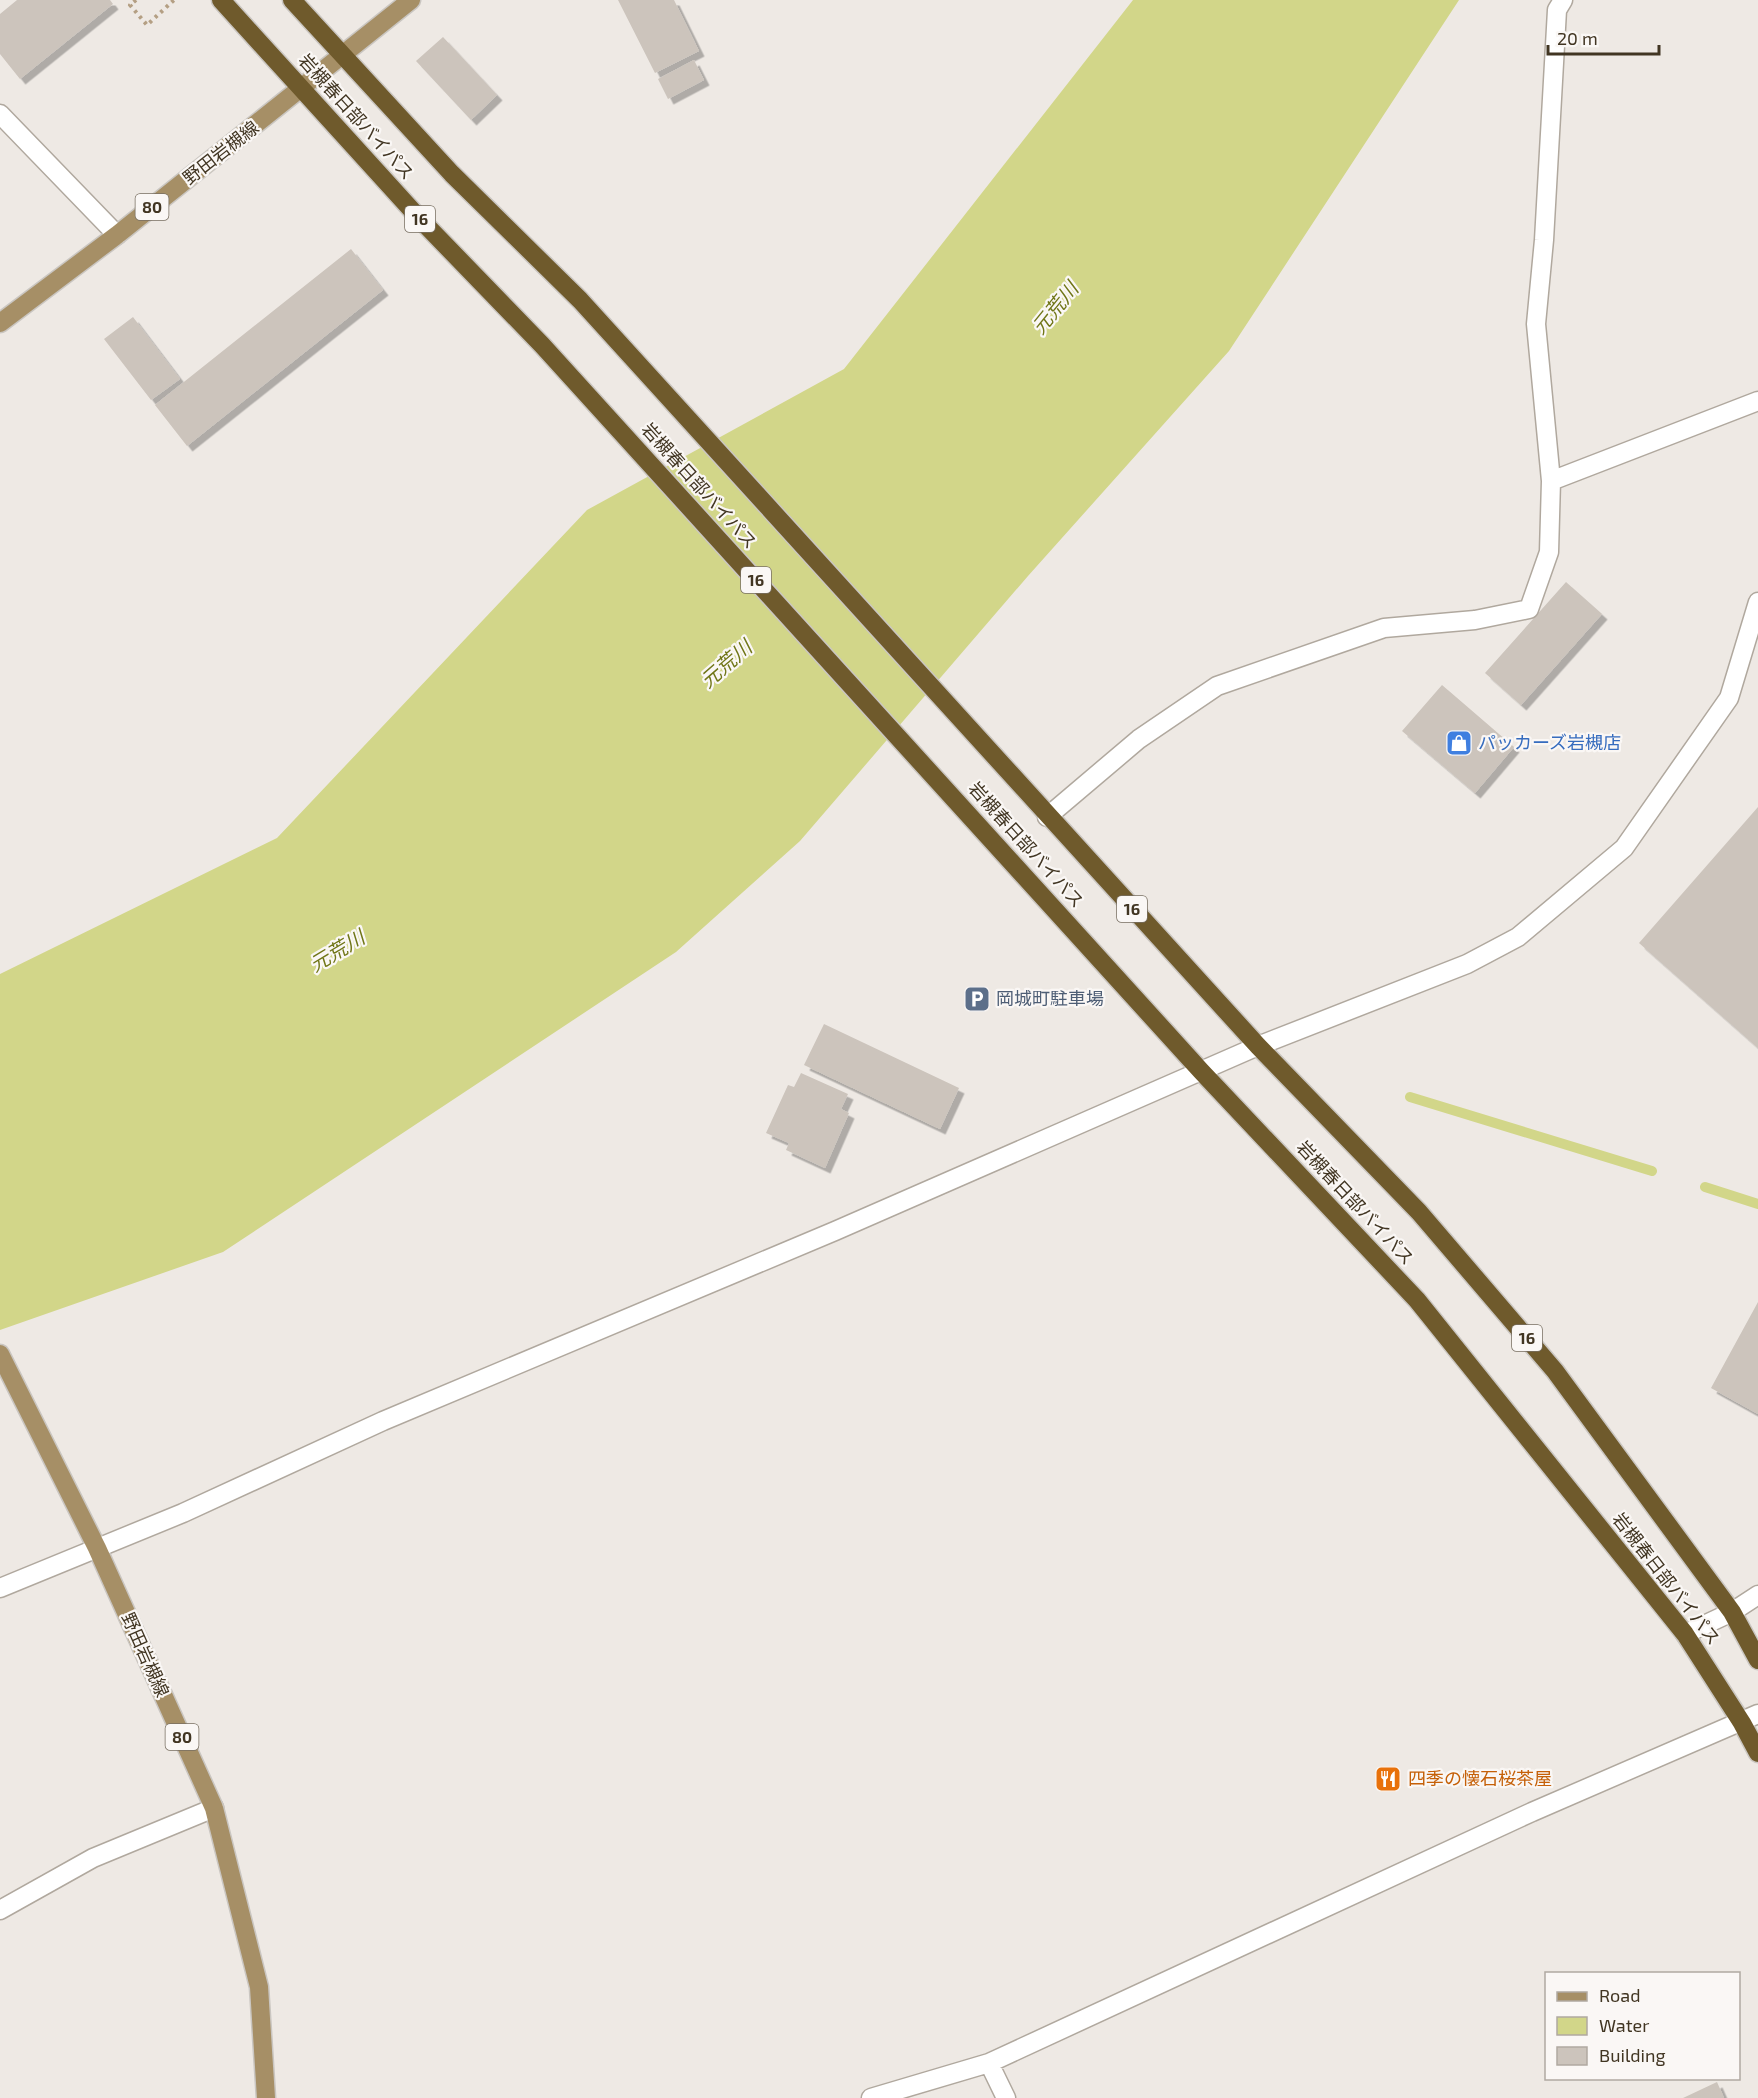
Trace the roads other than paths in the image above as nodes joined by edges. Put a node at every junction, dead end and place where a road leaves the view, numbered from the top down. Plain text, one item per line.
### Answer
1 (221, 0) edge
2 (292, 0) edge
3 (411, 0) edge
4 (1563, 0) edge
5 (342, 55) junction
6 (302, 89) junction
7 (0, 114) edge
8 (117, 235) junction
9 (0, 323) edge
10 (1758, 401) edge
11 (1551, 481) junction
12 (1758, 602) edge
13 (1047, 817) junction
14 (1258, 1046) junction
15 (1201, 1071) junction
16 (0, 1354) edge
17 (97, 1548) junction
18 (0, 1587) edge
19 (1758, 1595) edge
20 (1732, 1612) junction
21 (1685, 1634) junction
22 (1758, 1660) edge
23 (1750, 1719) edge
24 (1758, 1753) edge
25 (214, 1808) junction
26 (0, 1910) edge
27 (989, 2063) junction
28 (881, 2097) edge
29 (266, 2098) edge
30 (1006, 2098) edge

1 - 6 highway, 岩槻春日部バイパス / 16
2 - 5 highway, 岩槻春日部バイパス / 16
3 - 5 main road, 野田岩槻線 / 80
4 - 11 street
5 - 6 main road, 野田岩槻線 / 80
5 - 13 highway, 岩槻春日部バイパス / 16
6 - 8 main road, 野田岩槻線 / 80
6 - 15 highway, 岩槻春日部バイパス / 16
7 - 8 street
8 - 9 main road, 野田岩槻線 / 80
10 - 11 street
11 - 13 street
12 - 14 street
13 - 14 highway, 岩槻春日部バイパス / 16
14 - 15 street
14 - 20 highway, 岩槻春日部バイパス / 16
15 - 17 street
15 - 21 highway, 岩槻春日部バイパス / 16
16 - 17 main road, 野田岩槻線 / 80
17 - 18 street
17 - 25 main road, 野田岩槻線 / 80
19 - 20 street
20 - 21 street
20 - 22 highway, 岩槻春日部バイパス / 16
21 - 23 highway, 岩槻春日部バイパス / 16
23 - 24 highway, 岩槻春日部バイパス / 16
23 - 27 street
25 - 26 street
25 - 29 main road, 野田岩槻線 / 80
27 - 28 street
27 - 30 street

